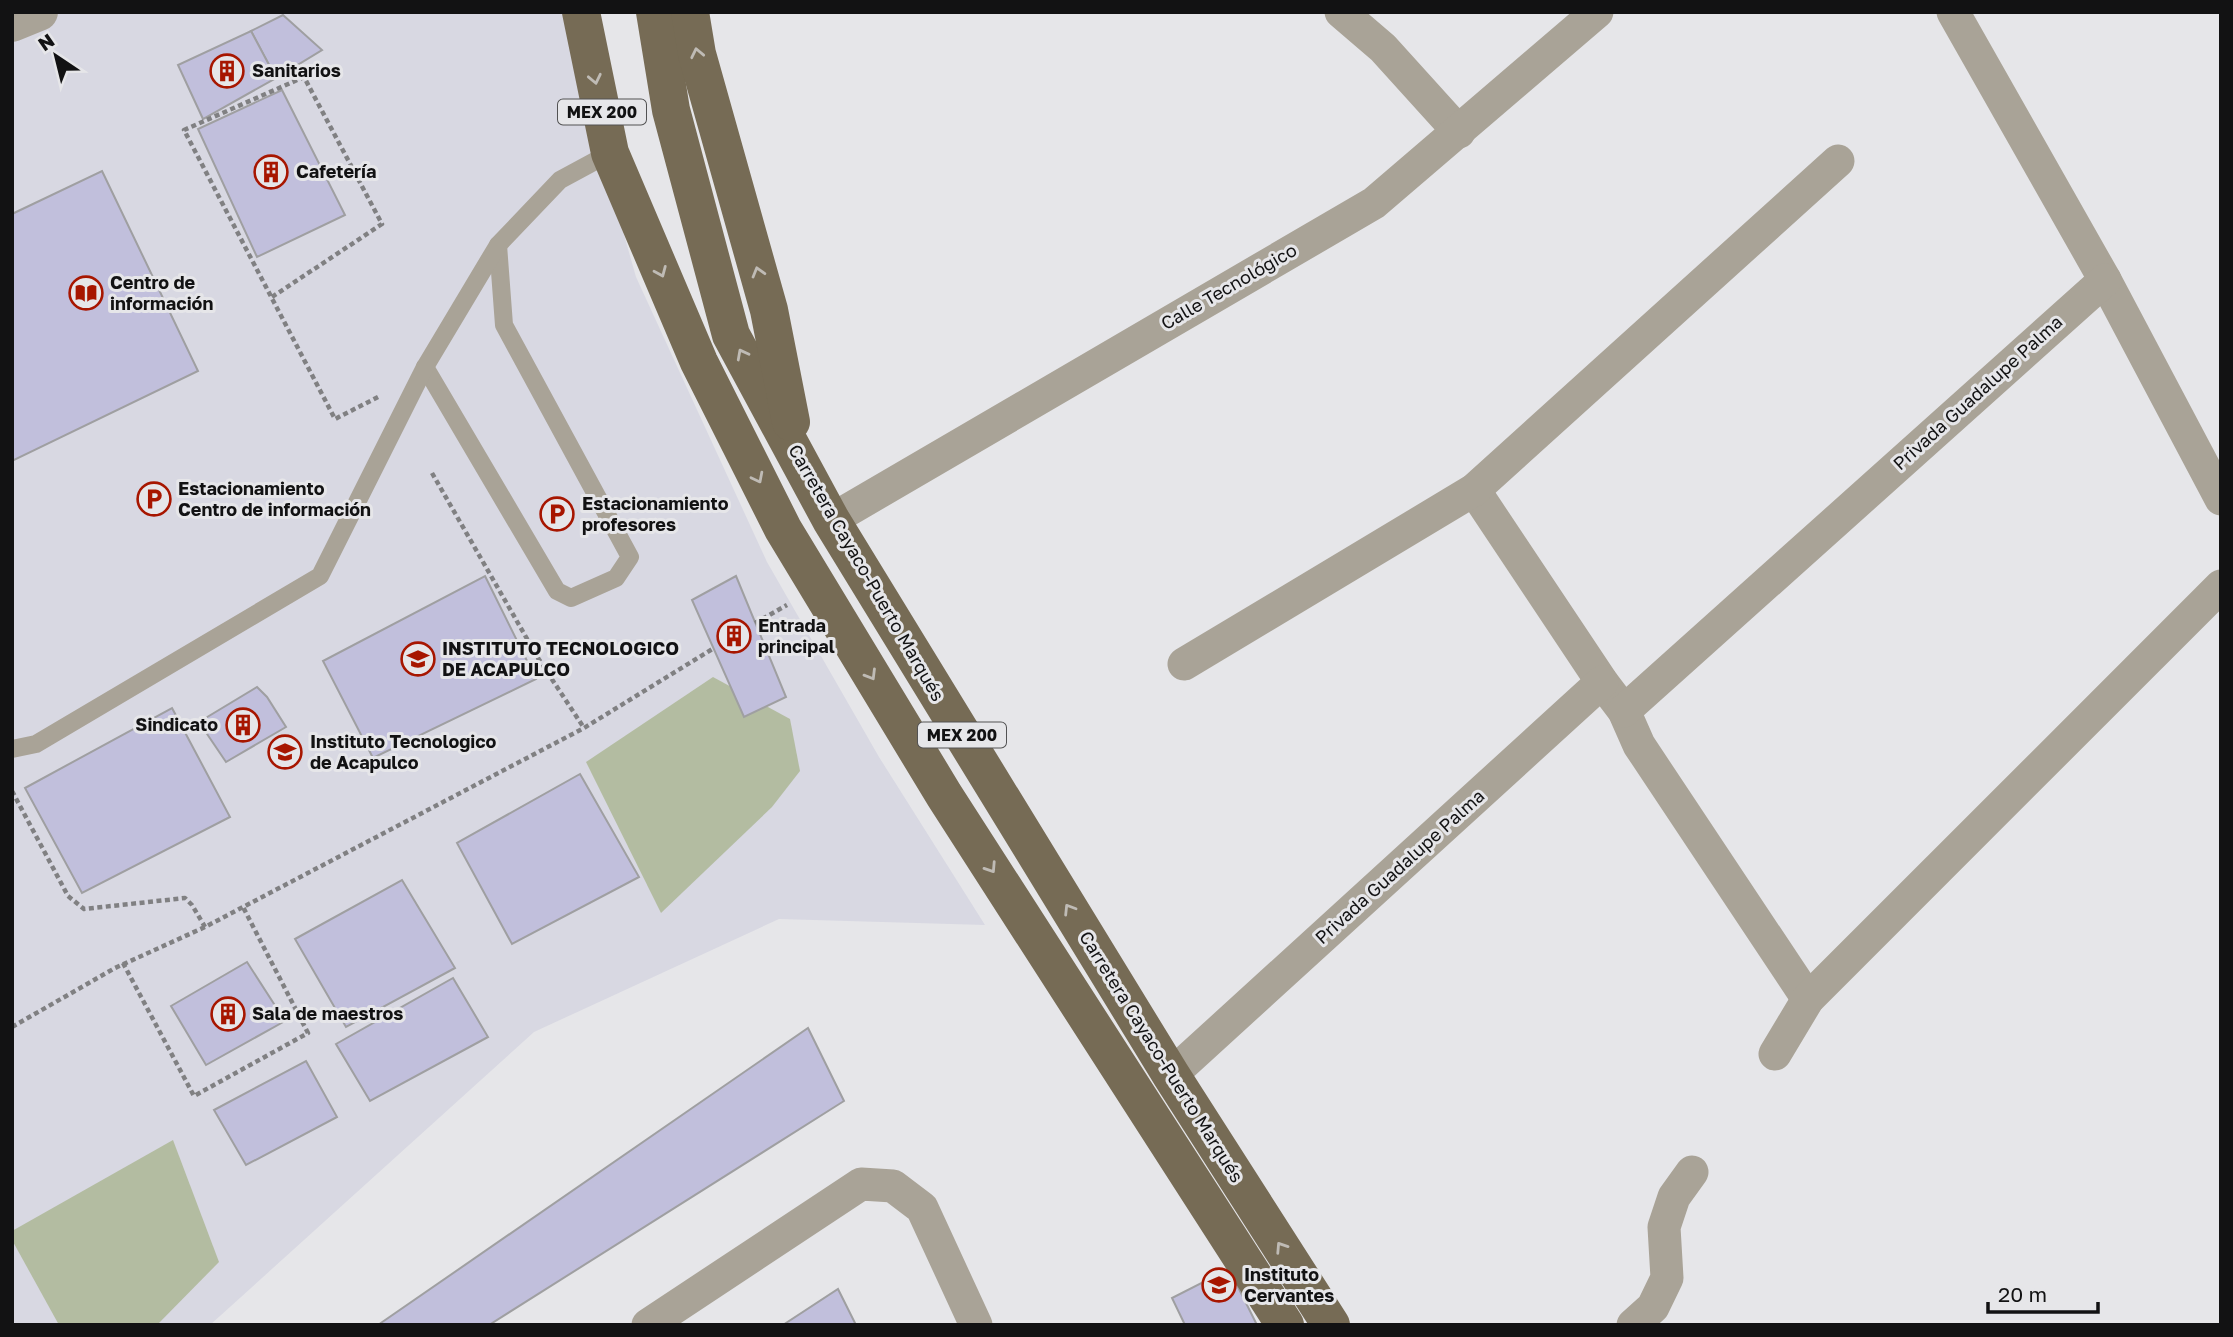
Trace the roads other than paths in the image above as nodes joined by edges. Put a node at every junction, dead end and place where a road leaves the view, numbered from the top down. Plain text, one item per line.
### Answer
1 (39, 12) edge
2 (581, 12) edge
3 (655, 12) edge
4 (690, 12) edge
5 (1341, 12) edge
6 (1597, 12) edge
7 (1954, 12) edge
8 (12, 23) edge
9 (1460, 132) junction
10 (610, 153) junction
11 (1838, 161) dead end
12 (498, 245) junction
13 (2105, 280) junction
14 (425, 367) junction
15 (798, 458) junction
16 (1474, 489) junction
17 (2221, 499) edge
18 (831, 520) junction
19 (2221, 586) edge
20 (1184, 664) dead end
21 (1602, 682) junction
22 (1624, 711) junction
23 (12, 749) edge
24 (1808, 999) junction
25 (1775, 1054) dead end
26 (1171, 1075) junction
27 (1692, 1172) dead end
28 (648, 1325) edge
29 (976, 1325) edge
30 (1285, 1325) edge
31 (1331, 1325) edge
32 (1633, 1325) edge

1 - 8 street
2 -> 10 main road, MEX 200
15 -> 3 main road, Carretera Cayaco-Puerto Marqués / MEX 200
15 -> 4 main road
5 - 9 street
6 - 9 street, Calle Tecnológico
7 - 13 street
9 - 18 street, Calle Tecnológico
10 - 12 lane
10 -> 30 main road, MEX 200
11 - 16 street
12 - 14 lane
12 - 14 lane
13 - 17 street
13 - 22 street, Privada Guadalupe Palma
14 - 23 lane
15 - 18 main road, Carretera Cayaco-Puerto Marqués / MEX 200
16 - 20 street
16 - 21 street
26 -> 18 main road, Carretera Cayaco-Puerto Marqués / MEX 200
19 - 24 street
21 - 22 street
21 - 26 street, Privada Guadalupe Palma
22 - 24 street
24 - 25 street
31 -> 26 main road, Carretera Cayaco-Puerto Marqués / MEX 200
27 - 32 street
28 - 29 street

